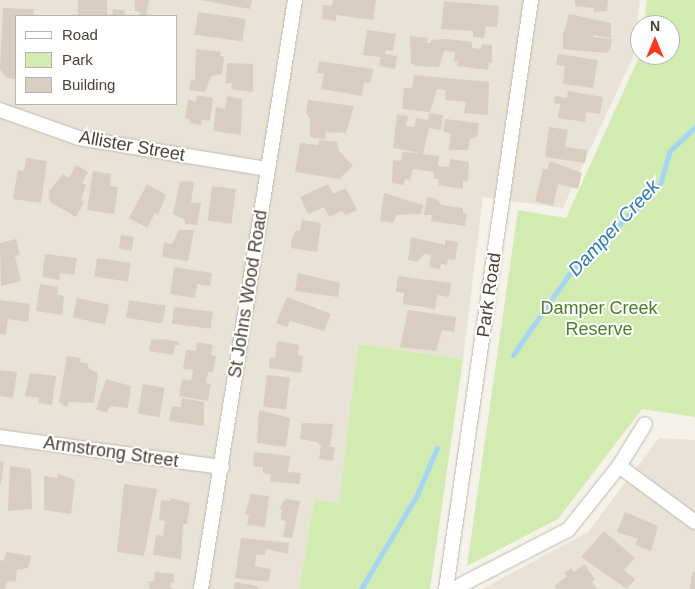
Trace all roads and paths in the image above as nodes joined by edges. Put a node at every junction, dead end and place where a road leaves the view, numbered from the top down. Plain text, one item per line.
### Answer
1 (295, 0) edge
2 (532, 0) edge
3 (0, 110) edge
4 (267, 169) junction
5 (645, 424) dead end
6 (0, 437) edge
7 (619, 466) junction
8 (222, 467) junction
9 (695, 522) edge
10 (201, 589) edge
11 (446, 589) edge
12 (453, 589) edge

1 - 4 street, St Johns Wood Road
2 - 11 street, Park Road
3 - 4 street, Allister Street
4 - 8 street, St Johns Wood Road
5 - 7 street
6 - 8 street, Armstrong Street
7 - 9 street
7 - 12 street
8 - 10 street, St Johns Wood Road

